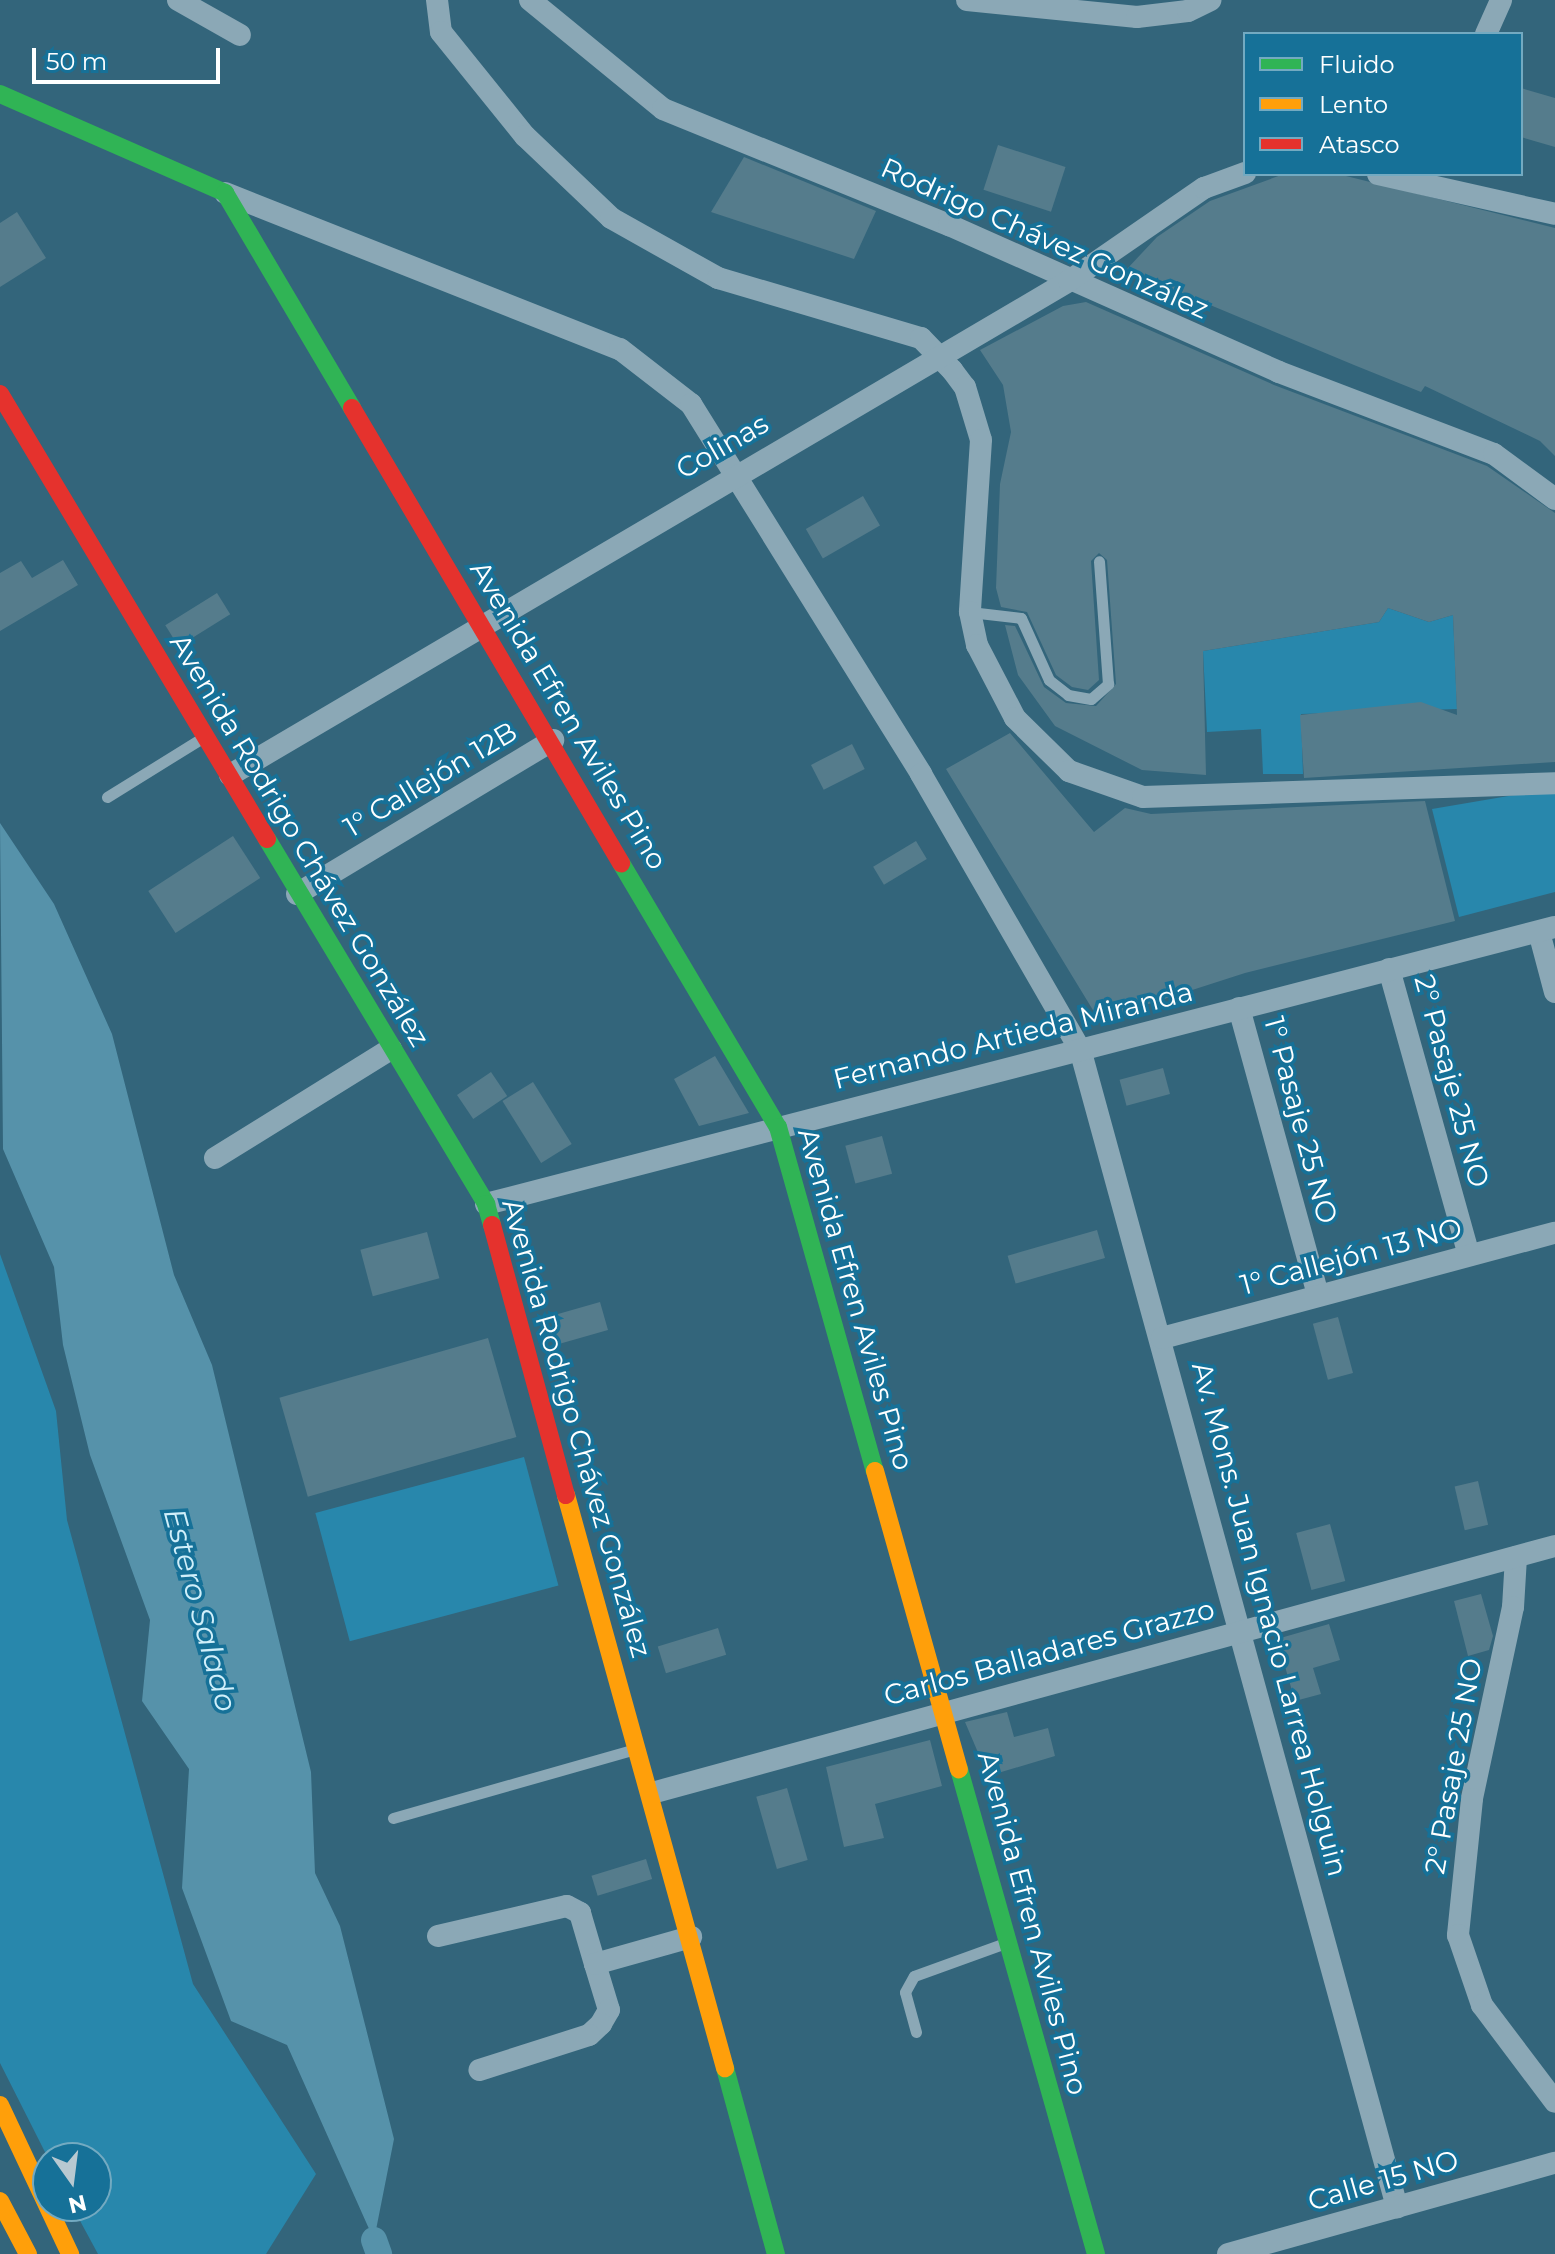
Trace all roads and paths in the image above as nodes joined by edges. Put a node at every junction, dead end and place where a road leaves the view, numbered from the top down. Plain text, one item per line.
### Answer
1 (178, 0) edge
2 (437, 0) edge
3 (530, 0) edge
4 (967, 0) edge
5 (1211, 0) edge
6 (1501, 0) edge
7 (1487, 32) edge
8 (240, 35) dead end
9 (0, 94) edge
10 (1243, 174) edge
11 (1396, 176) edge
12 (1432, 180) edge
13 (225, 193) junction
14 (1555, 214) edge
15 (1069, 281) junction
16 (941, 356) junction
17 (0, 394) edge
18 (736, 472) junction
19 (1555, 499) edge
20 (1099, 561) dead end
21 (970, 612) junction
22 (481, 623) junction
23 (206, 735) junction
24 (553, 740) junction
25 (230, 775) junction
26 (1555, 783) edge
27 (107, 797) dead end
28 (297, 894) junction
29 (1547, 930) edge
30 (1389, 969) junction
31 (1555, 992) edge
32 (1239, 1008) junction
33 (391, 1049) junction
34 (1080, 1049) junction
35 (778, 1127) junction
36 (215, 1158) dead end
37 (486, 1204) junction
38 (1554, 1238) edge
39 (1469, 1255) junction
40 (1318, 1295) junction
41 (1162, 1338) junction
42 (1555, 1546) edge
43 (1516, 1557) junction
44 (1243, 1630) junction
45 (946, 1712) junction
46 (639, 1748) junction
47 (652, 1793) junction
48 (393, 1818) dead end
49 (438, 1936) dead end
50 (691, 1937) junction
51 (1008, 1942) junction
52 (595, 1964) junction
53 (916, 2032) dead end
54 (479, 2070) dead end
55 (1555, 2102) edge
56 (0, 2105) edge
57 (1555, 2163) edge
58 (0, 2201) edge
59 (1397, 2207) junction
60 (5, 2223) edge
61 (28, 2254) edge
62 (70, 2254) edge
63 (776, 2254) edge
64 (1096, 2254) edge
65 (1228, 2254) edge

1 - 8 street
2 - 16 street
3 - 15 street, Rodrigo Chávez González
4 - 5 street
6 - 7 street
9 - 13 street
10 - 15 street, Colinas
11 - 12 street
12 - 14 street
13 - 18 street, Av. Mons. Juan Ignacio Larrea Holguin
13 - 22 street, Avenida Efren Aviles Pino
15 - 16 street, Colinas
15 - 19 street, Rodrigo Chávez González
16 - 18 street, Colinas
16 - 21 street
17 - 23 street, Avenida Rodrigo Chávez González
18 - 22 street, Colinas
18 - 34 street, Av. Mons. Juan Ignacio Larrea Holguin
20 - 21 lane
21 - 26 street
22 - 24 street, Avenida Efren Aviles Pino
22 - 25 street, Colinas
23 - 25 street, Avenida Rodrigo Chávez González
23 - 27 lane
24 - 28 street, 1° Callejón 12B
24 - 35 street, Avenida Efren Aviles Pino
25 - 28 street, Avenida Rodrigo Chávez González
28 - 33 street, Avenida Rodrigo Chávez González
29 - 30 street, Fernando Artieda Miranda
29 - 31 street
30 - 32 street, Fernando Artieda Miranda
30 - 39 street, 2° Pasaje 25 NO
32 - 34 street, Fernando Artieda Miranda
32 - 40 street, 1° Pasaje 25 NO
33 - 36 street
33 - 37 street, Avenida Rodrigo Chávez González
34 - 35 street, Fernando Artieda Miranda
34 - 41 street, Av. Mons. Juan Ignacio Larrea Holguin
35 - 37 street, Fernando Artieda Miranda
35 - 45 street, Avenida Efren Aviles Pino
37 - 46 street, Avenida Rodrigo Chávez González
38 - 39 street, 1° Callejón 13 NO
39 - 40 street, 1° Callejón 13 NO
40 - 41 street, 1° Callejón 13 NO
41 - 44 street, Av. Mons. Juan Ignacio Larrea Holguin
42 - 43 street, Carlos Balladares Grazzo
43 - 44 street, Carlos Balladares Grazzo
43 - 55 street, 2° Pasaje 25 NO
44 - 45 street, Carlos Balladares Grazzo
44 - 59 street, Av. Mons. Juan Ignacio Larrea Holguin
45 - 47 street, Carlos Balladares Grazzo
45 - 51 street, Avenida Efren Aviles Pino
46 - 47 street, Avenida Rodrigo Chávez González
46 - 48 lane
47 - 50 street, Avenida Rodrigo Chávez González
49 - 52 street
50 - 52 street
50 - 63 street, Avenida Rodrigo Chávez González
51 - 53 lane
51 - 64 street, Avenida Efren Aviles Pino
52 - 54 street
56 - 62 street
57 - 59 street, Calle 15 NO
58 - 60 street
59 - 65 street, Calle 15 NO
60 - 61 street

